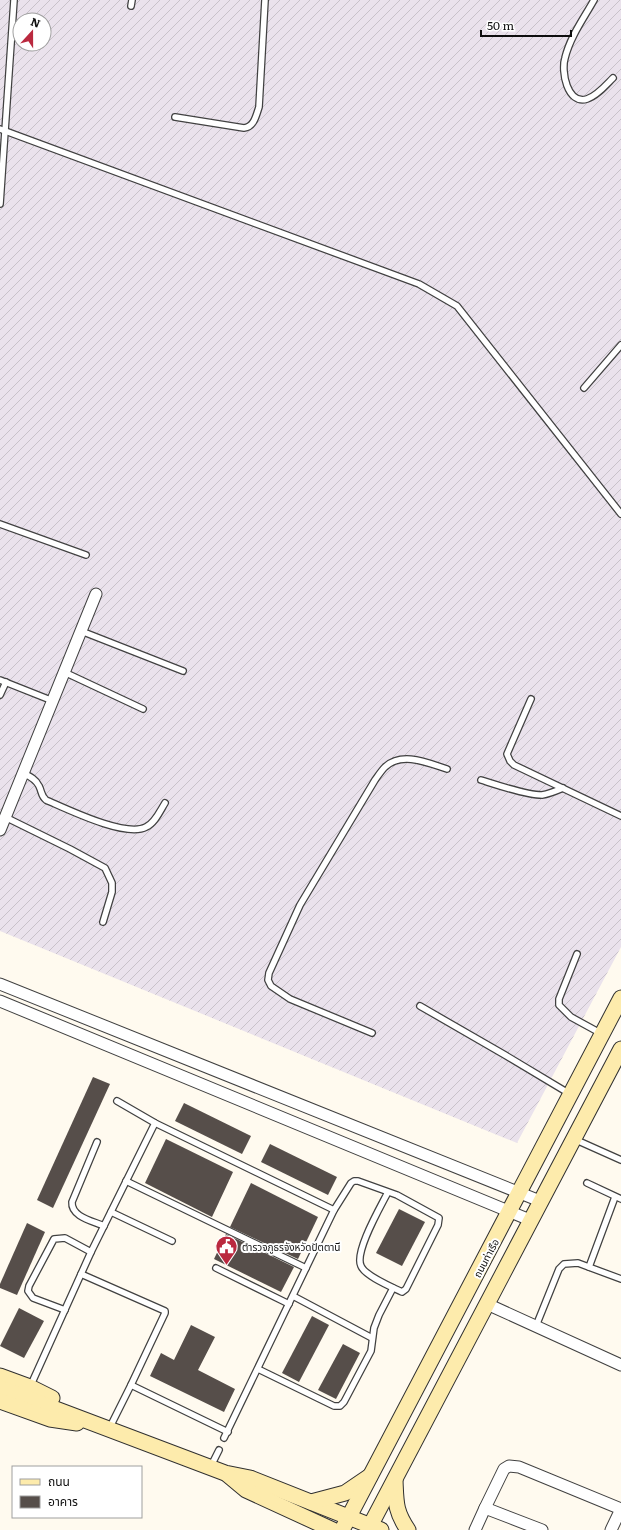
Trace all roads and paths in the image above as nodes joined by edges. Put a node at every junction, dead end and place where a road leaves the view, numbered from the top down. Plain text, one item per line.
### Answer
1 (14, 0) edge
2 (265, 0) edge
3 (594, 0) edge
4 (613, 78) dead end
5 (175, 117) dead end
6 (3, 129) edge
7 (0, 204) edge
8 (621, 345) edge
9 (584, 388) dead end
10 (621, 514) edge
11 (0, 524) edge
12 (86, 555) dead end
13 (96, 594) dead end
14 (81, 631) junction
15 (183, 671) dead end
16 (64, 672) junction
17 (0, 680) edge
18 (6, 682) junction
19 (0, 696) edge
20 (531, 699) dead end
21 (53, 701) junction
22 (143, 709) dead end
23 (447, 769) dead end
24 (23, 773) junction
25 (481, 780) dead end
26 (563, 788) junction
27 (165, 803) dead end
28 (621, 816) edge
29 (5, 817) junction
30 (0, 830) edge
31 (103, 922) dead end
32 (577, 954) dead end
33 (0, 984) edge
34 (621, 998) edge
35 (0, 1001) edge
36 (420, 1006) dead end
37 (372, 1033) dead end
38 (602, 1034) junction
39 (621, 1049) edge
40 (571, 1095) junction
41 (117, 1101) dead end
42 (155, 1123) junction
43 (574, 1139) junction
44 (96, 1142) dead end
45 (621, 1160) edge
46 (126, 1181) junction
47 (587, 1184) dead end
48 (388, 1192) junction
49 (520, 1193) junction
50 (615, 1196) junction
51 (621, 1199) edge
52 (540, 1200) junction
53 (334, 1210) junction
54 (111, 1212) junction
55 (510, 1212) junction
56 (530, 1220) junction
57 (104, 1226) junction
58 (172, 1241) dead end
59 (91, 1252) junction
60 (589, 1267) junction
61 (216, 1268) dead end
62 (306, 1268) junction
63 (81, 1274) junction
64 (621, 1279) edge
65 (393, 1288) junction
66 (293, 1296) junction
67 (289, 1304) junction
68 (487, 1304) junction
69 (65, 1310) junction
70 (536, 1326) junction
71 (372, 1338) junction
72 (621, 1365) edge
73 (258, 1369) junction
74 (0, 1376) edge
75 (131, 1385) junction
76 (30, 1387) junction
77 (0, 1388) edge
78 (0, 1401) edge
79 (109, 1429) junction
80 (228, 1432) junction
81 (224, 1438) dead end
82 (218, 1450) dead end
83 (211, 1467) junction
84 (226, 1473) junction
85 (372, 1475) junction
86 (395, 1479) junction
87 (311, 1502) junction
88 (486, 1508) junction
89 (621, 1509) edge
90 (345, 1523) edge
91 (310, 1524) edge
92 (373, 1529) edge
93 (333, 1530) edge
94 (408, 1530) edge
95 (475, 1530) edge
96 (542, 1530) edge
97 (611, 1530) edge

1 - 6 lane
2 - 5 lane
3 - 4 lane
6 - 7 lane
6 - 10 lane
8 - 9 lane
11 - 12 lane
13 - 14 street
14 - 15 lane
14 - 16 street
16 - 21 street
16 - 22 lane
17 - 18 lane
18 - 19 lane
18 - 21 lane
20 - 26 lane
21 - 24 street
23 - 37 lane
24 - 27 lane
24 - 29 street
25 - 26 lane
26 - 28 lane
29 - 30 street
29 - 31 lane
32 - 38 lane
33 - 49 street
34 - 38 street, ถนนท่าเรือ
35 - 55 street
36 - 40 lane
38 - 40 street, ถนนท่าเรือ
39 - 43 street
40 - 49 street, ถนนท่าเรือ
41 - 42 lane
42 - 46 lane
42 - 53 lane
43 - 45 lane
43 - 52 street
44 - 57 lane
46 - 54 lane
46 - 62 lane
47 - 50 lane
48 - 53 lane
48 - 65 lane
48 - 65 lane
49 - 52 street
49 - 55 street, ถนนท่าเรือ
50 - 51 lane
50 - 60 lane
52 - 56 street
53 - 62 lane
54 - 57 lane
54 - 58 lane
55 - 56 street
55 - 85 street, ถนนท่าเรือ
56 - 68 street
57 - 59 lane
59 - 63 lane
59 - 69 lane
60 - 64 lane
60 - 70 lane
61 - 67 lane
62 - 66 lane
63 - 69 lane
63 - 75 lane
65 - 71 lane
66 - 67 lane
66 - 71 lane
67 - 73 lane
68 - 70 street
68 - 86 street
69 - 76 lane
70 - 72 street
71 - 73 lane
73 - 80 lane
74 - 76 street
75 - 79 lane
75 - 80 lane
76 - 79 street
77 - 79 street
78 - 79 street
79 - 83 street
80 - 81 lane
82 - 83 lane
83 - 84 street
84 - 87 street
84 - 91 street
85 - 87 street
85 - 90 street, ถนนท่าเรือ
86 - 92 street
86 - 94 street
87 - 90 street
88 - 89 street
88 - 95 street
88 - 96 street
89 - 97 street
90 - 92 street
91 - 93 street

